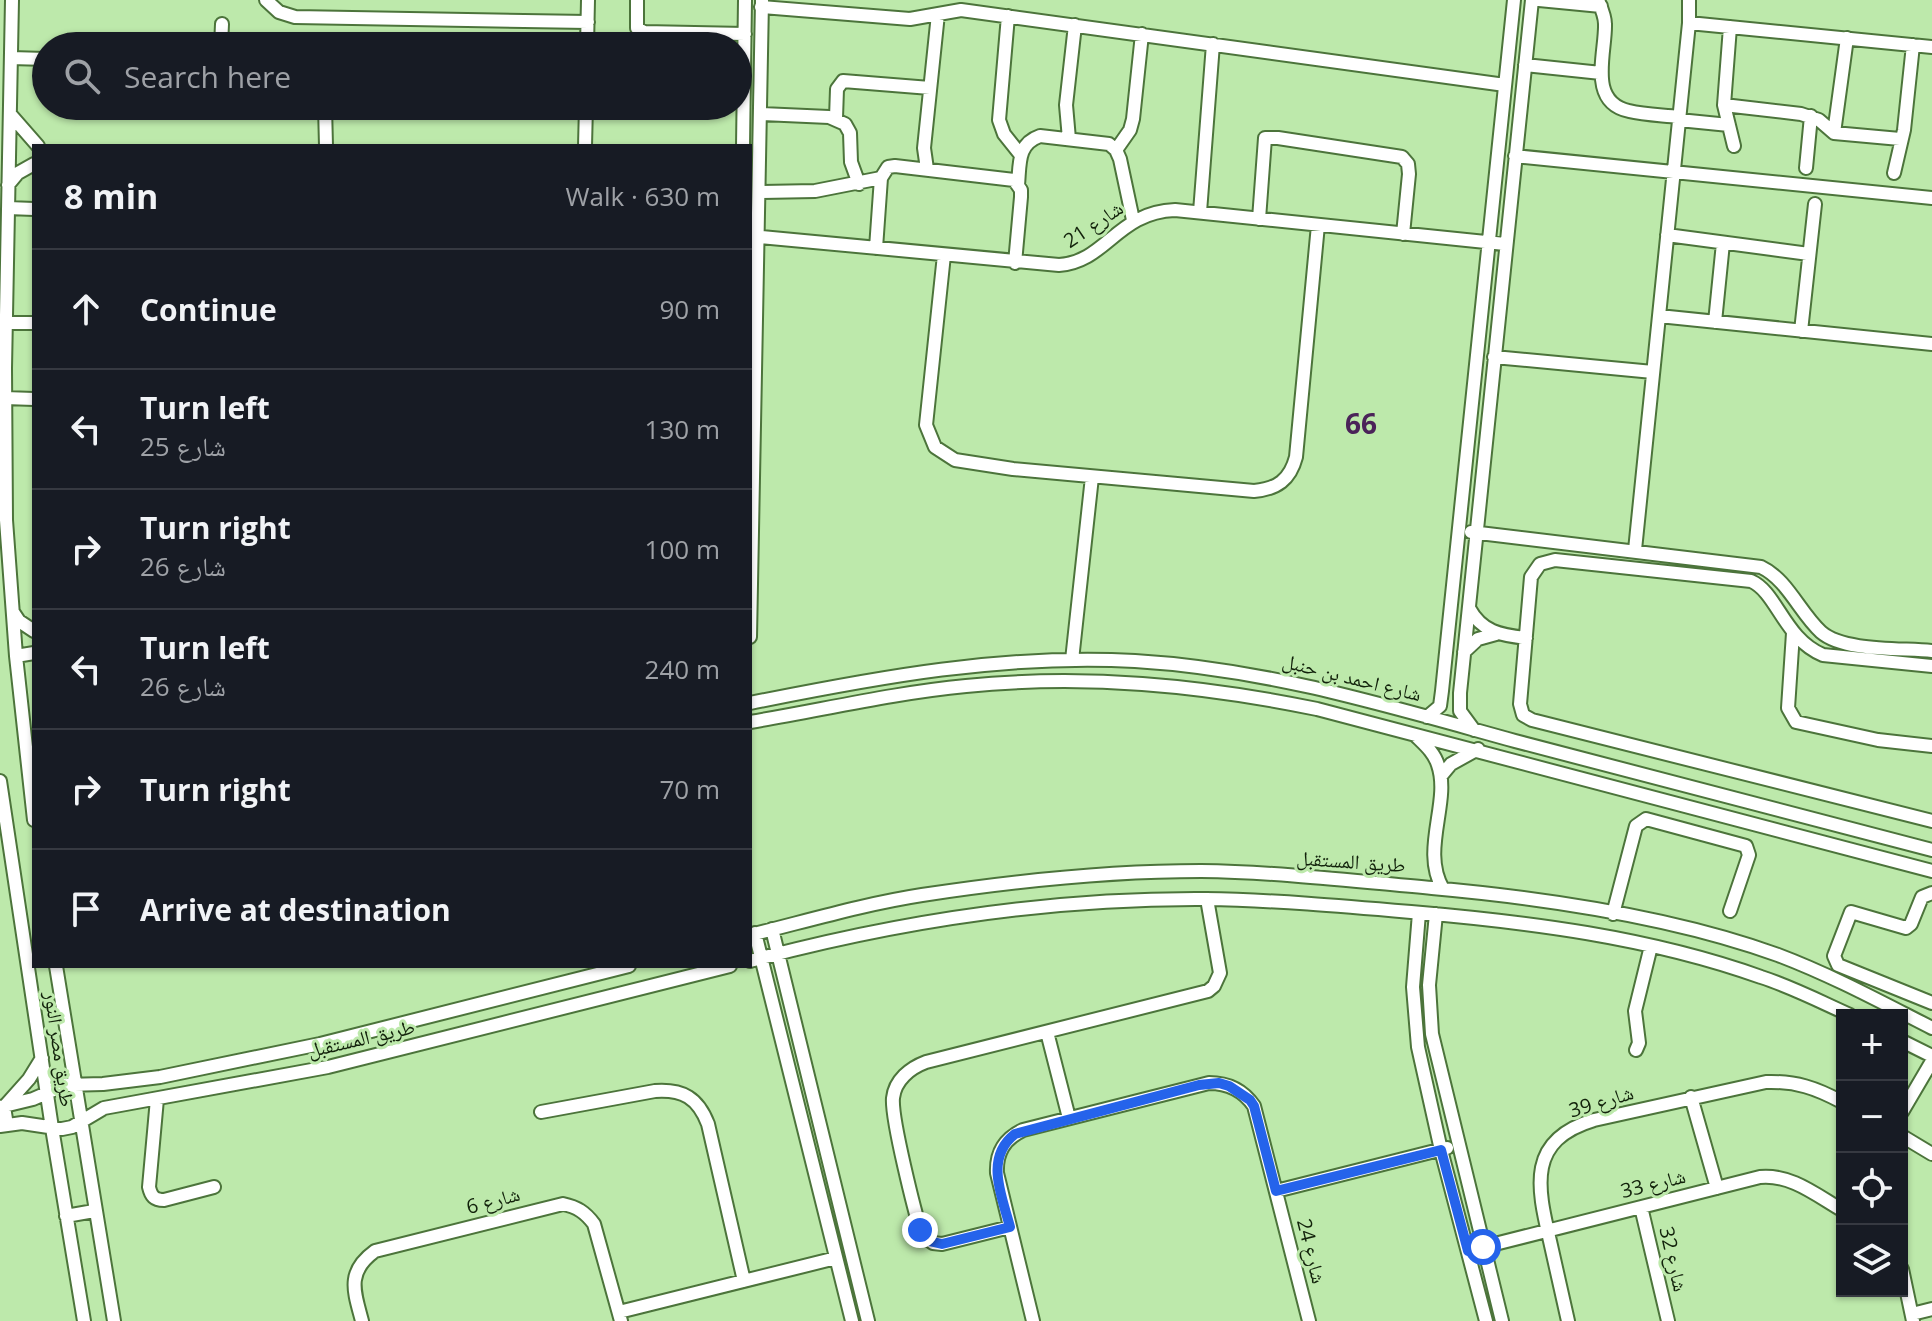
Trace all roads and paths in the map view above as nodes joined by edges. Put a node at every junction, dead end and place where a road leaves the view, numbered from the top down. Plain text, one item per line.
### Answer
1 (12, 0) edge
2 (266, 0) edge
3 (588, 0) edge
4 (637, 0) edge
5 (745, 0) edge
6 (1514, 0) edge
7 (1532, 0) edge
8 (1539, 0) edge
9 (1689, 0) edge
10 (1599, 3) edge
11 (762, 4) edge
12 (938, 14) junction
13 (1008, 16) junction
14 (588, 22) junction
15 (1689, 23) junction
16 (222, 24) dead end
17 (1075, 25) junction
18 (1730, 27) junction
19 (222, 32) edge
20 (588, 32) edge
21 (675, 32) edge
22 (745, 32) edge
23 (1142, 34) junction
24 (1847, 38) junction
25 (1213, 44) junction
26 (1913, 45) junction
27 (1932, 47) edge
28 (11, 58) junction
29 (32, 59) edge
30 (1525, 65) junction
31 (1601, 73) junction
32 (1505, 85) junction
33 (930, 88) junction
34 (1724, 105) junction
35 (10, 114) junction
36 (760, 114) junction
37 (1811, 116) junction
38 (836, 118) junction
39 (1679, 118) junction
40 (325, 120) edge
41 (586, 120) edge
42 (743, 120) edge
43 (1729, 125) junction
44 (1834, 133) junction
45 (1069, 139) junction
46 (1900, 139) junction
47 (36, 144) edge
48 (326, 144) edge
49 (585, 144) edge
50 (743, 144) edge
51 (1734, 146) dead end
52 (1116, 150) junction
53 (1020, 154) junction
54 (1515, 156) junction
55 (32, 165) edge
56 (1806, 168) dead end
57 (927, 169) junction
58 (1674, 172) junction
59 (1894, 173) dead end
60 (881, 178) junction
61 (859, 184) junction
62 (8, 185) junction
63 (1018, 185) junction
64 (759, 192) junction
65 (1932, 198) edge
66 (1815, 204) dead end
67 (8, 208) junction
68 (32, 209) edge
69 (1200, 212) junction
70 (1259, 219) junction
71 (1133, 220) junction
72 (1318, 225) junction
73 (1403, 234) junction
74 (1667, 235) junction
75 (754, 236) edge
76 (1489, 243) junction
77 (1723, 243) junction
78 (1505, 244) junction
79 (876, 248) junction
80 (1809, 254) junction
81 (944, 255) junction
82 (1015, 263) junction
83 (4, 270) edge
84 (3, 304) edge
85 (1659, 316) junction
86 (1715, 322) junction
87 (6, 323) junction
88 (32, 323) edge
89 (1801, 331) junction
90 (1932, 344) edge
91 (1494, 357) junction
92 (1653, 372) junction
93 (5, 398) junction
94 (32, 399) edge
95 (752, 462) edge
96 (1092, 477) junction
97 (1460, 530) junction
98 (1477, 533) junction
99 (1635, 550) junction
100 (1469, 608) junction
101 (12, 609) junction
102 (32, 630) edge
103 (1793, 633) junction
104 (1496, 634) junction
105 (1526, 638) junction
106 (1932, 651) edge
107 (1464, 652) junction
108 (32, 653) edge
109 (16, 656) junction
110 (1072, 660) junction
111 (1932, 666) edge
112 (1321, 688) junction
113 (1442, 691) junction
114 (1460, 693) junction
115 (752, 703) edge
116 (1317, 709) junction
117 (1427, 717) junction
118 (752, 722) edge
119 (1474, 730) junction
120 (1413, 733) junction
121 (1932, 746) edge
122 (1478, 749) junction
123 (1636, 773) junction
124 (1441, 776) junction
125 (0, 781) edge
126 (1632, 790) junction
127 (32, 802) edge
128 (1932, 821) edge
129 (1932, 850) edge
130 (1434, 866) junction
131 (1932, 871) edge
132 (1310, 878) junction
133 (1420, 887) junction
134 (1443, 889) junction
135 (1932, 893) edge
136 (1207, 899) junction
137 (1308, 904) junction
138 (1562, 904) junction
139 (1730, 911) dead end
140 (1419, 913) junction
141 (1436, 914) junction
142 (1613, 914) junction
143 (772, 929) junction
144 (1560, 930) junction
145 (752, 934) edge
146 (1651, 946) junction
147 (776, 953) junction
148 (755, 959) edge
149 (56, 968) edge
150 (621, 968) edge
151 (722, 968) edge
152 (1932, 1003) edge
153 (1836, 1009) edge
154 (64, 1014) junction
155 (37, 1020) junction
156 (1932, 1028) edge
157 (1047, 1032) junction
158 (1908, 1044) edge
159 (1636, 1050) dead end
160 (42, 1058) junction
161 (1932, 1058) edge
162 (120, 1082) junction
163 (75, 1085) junction
164 (47, 1092) junction
165 (1691, 1097) junction
166 (157, 1099) junction
167 (1836, 1099) edge
168 (1908, 1101) edge
169 (124, 1104) junction
170 (2, 1107) edge
171 (541, 1112) dead end
172 (1069, 1118) junction
173 (81, 1121) junction
174 (4, 1126) edge
175 (52, 1128) junction
176 (1908, 1140) edge
177 (1457, 1145) junction
178 (1441, 1150) junction
179 (1932, 1154) edge
180 (214, 1187) dead end
181 (1717, 1188) junction
182 (1276, 1191) junction
183 (1641, 1207) junction
184 (1836, 1207) edge
185 (94, 1211) junction
186 (66, 1216) junction
187 (1010, 1227) junction
188 (1547, 1231) junction
189 (1483, 1247) junction
190 (1468, 1251) junction
191 (836, 1258) junction
192 (744, 1281) junction
193 (859, 1283) junction
194 (843, 1287) junction
195 (1908, 1297) edge
196 (1932, 1309) edge
197 (620, 1316) edge
198 (1912, 1318) edge
199 (84, 1321) edge
200 (114, 1321) edge
201 (362, 1321) edge
202 (852, 1321) edge
203 (868, 1321) edge
204 (1033, 1321) edge
205 (1309, 1321) edge
206 (1486, 1321) edge
207 (1502, 1321) edge
208 (1568, 1321) edge
209 (1668, 1321) edge

1 - 28 street
2 - 14 street
3 - 14 street
4 - 21 street
5 - 22 street
6 - 32 street
7 - 30 street
8 - 10 street
9 - 15 street
10 - 31 street
11 - 12 street
11 - 36 street
12 - 13 street
12 - 33 street
13 - 17 street
13 - 53 street
14 - 20 street
15 - 18 street
15 - 39 street
16 - 19 street
17 - 23 street
17 - 45 street
18 - 24 street
18 - 34 street
23 - 25 street
23 - 52 street
24 - 26 street
24 - 44 street
25 - 32 street
25 - 69 street
26 - 27 street
26 - 46 street
28 - 29 street
28 - 35 street
30 - 31 street
30 - 54 street
31 - 39 street
32 - 76 street
33 - 38 street
33 - 57 street
34 - 37 street
34 - 43 street
35 - 47 street
35 - 62 street
36 - 38 street
36 - 64 street
37 - 44 street
37 - 56 street
38 - 61 street
39 - 43 street
39 - 58 street
40 - 48 street
41 - 49 street
42 - 50 street
43 - 51 street
44 - 46 street
45 - 52 street
45 - 53 street
46 - 59 street
52 - 71 street
53 - 63 street
54 - 58 street
54 - 78 street
55 - 62 street
57 - 60 street
57 - 63 street
58 - 65 street
58 - 74 street
60 - 61 street
60 - 79 street
61 - 64 street
62 - 67 street
63 - 82 street
64 - 75 street
66 - 80 street
67 - 68 street
67 - 83 street
69 - 70 street, شارع 21
69 - 71 street, شارع 21
70 - 72 street, شارع 21
70 - 73 street
71 - 82 street, شارع 21
72 - 73 street, شارع 21
72 - 96 street
73 - 76 street, شارع 21
74 - 77 street
74 - 85 street
75 - 79 street, شارع 21
75 - 95 street
76 - 78 street, شارع 21
76 - 97 street
77 - 80 street
77 - 86 street
78 - 91 street
79 - 81 street, شارع 21
80 - 89 street
81 - 82 street, شارع 21
81 - 96 street
83 - 84 street
84 - 87 street
85 - 86 street
85 - 92 street
86 - 89 street
87 - 88 street
87 - 93 street
89 - 90 street
91 - 92 street
91 - 98 street
92 - 99 street
93 - 94 street
93 - 101 street
96 - 110 street
97 - 98 street
97 - 113 street
98 - 99 street
98 - 100 street
99 - 106 street
100 - 104 street
100 - 107 street
101 - 102 street
101 - 109 street
103 - 105 street
103 - 111 street
103 - 121 street
104 - 105 street
104 - 107 street
105 - 128 street
107 - 114 street
108 - 109 street
109 - 127 street
110 - 112 street, شارع احمد بن حنبل
110 - 115 street, شارع احمد بن حنبل
112 - 116 street
112 - 117 street, شارع احمد بن حنبل
113 - 114 street
113 - 117 street
114 - 119 street
116 - 118 street, شارع احمد بن حنبل
116 - 120 street, شارع احمد بن حنبل
117 - 119 street, شارع احمد بن حنبل
119 - 123 street, شارع احمد بن حنبل
120 - 122 street, شارع احمد بن حنبل
120 - 124 street
122 - 124 street
122 - 126 street, شارع احمد بن حنبل
123 - 126 street
123 - 129 street, شارع احمد بن حنبل
124 - 130 street
125 - 155 street, طريق مصر النور
126 - 131 street, شارع احمد بن حنبل
130 - 133 street
130 - 134 street
132 - 133 street, طريق المستقبل
132 - 137 street
132 - 143 street, طريق المستقبل
133 - 134 street, طريق المستقبل
134 - 138 street, طريق المستقبل
135 - 152 street
136 - 137 street
136 - 147 street
136 - 157 street
137 - 140 street
138 - 142 street, طريق المستقبل
138 - 144 street
139 - 142 street
140 - 141 street
140 - 178 street
141 - 144 street
141 - 177 street
142 - 156 street, طريق المستقبل
143 - 145 street, طريق المستقبل
143 - 147 street
144 - 146 street
145 - 148 street
146 - 153 street
146 - 159 street
147 - 148 street
147 - 193 street
148 - 191 street
149 - 154 street, طريق مصر النور
150 - 162 street, طريق المستقبل
151 - 166 street, طريق المستقبل
154 - 155 street
154 - 163 street, طريق مصر النور
155 - 160 street, طريق مصر النور
157 - 172 street
157 - 187 street
158 - 161 street
160 - 164 street, طريق مصر النور
160 - 170 street
161 - 168 street
162 - 163 street, طريق المستقبل
162 - 169 street
163 - 164 street, طريق المستقبل
163 - 173 street, طريق مصر النور
164 - 170 street, طريق المستقبل
164 - 175 street, طريق مصر النور
165 - 167 street, شارع 39
165 - 181 street
165 - 188 street, شارع 39
166 - 169 street, طريق المستقبل
166 - 180 street
169 - 173 street, طريق المستقبل
170 - 174 street
171 - 192 street
172 - 182 street, شارع 24
172 - 187 street, شارع 24
173 - 175 street, طريق المستقبل
173 - 185 street, طريق مصر النور
174 - 175 street, طريق المستقبل
175 - 186 street, طريق مصر النور
176 - 179 street
177 - 178 street
177 - 189 street
178 - 182 street
178 - 190 street
181 - 183 street, شارع 33
181 - 184 street, شارع 33
182 - 205 street, شارع 24
183 - 188 street, شارع 33
183 - 209 street, شارع 32
185 - 186 street
185 - 200 street, طريق مصر النور
186 - 199 street, طريق مصر النور
187 - 204 street, شارع 24
188 - 189 street, شارع 33
188 - 208 street, شارع 39
189 - 190 street, شارع 33
189 - 207 street
190 - 206 street
191 - 192 street
191 - 194 street
192 - 197 street
193 - 194 street
193 - 203 street
194 - 202 street
195 - 198 street
196 - 198 street
197 - 201 street, شارع 6

